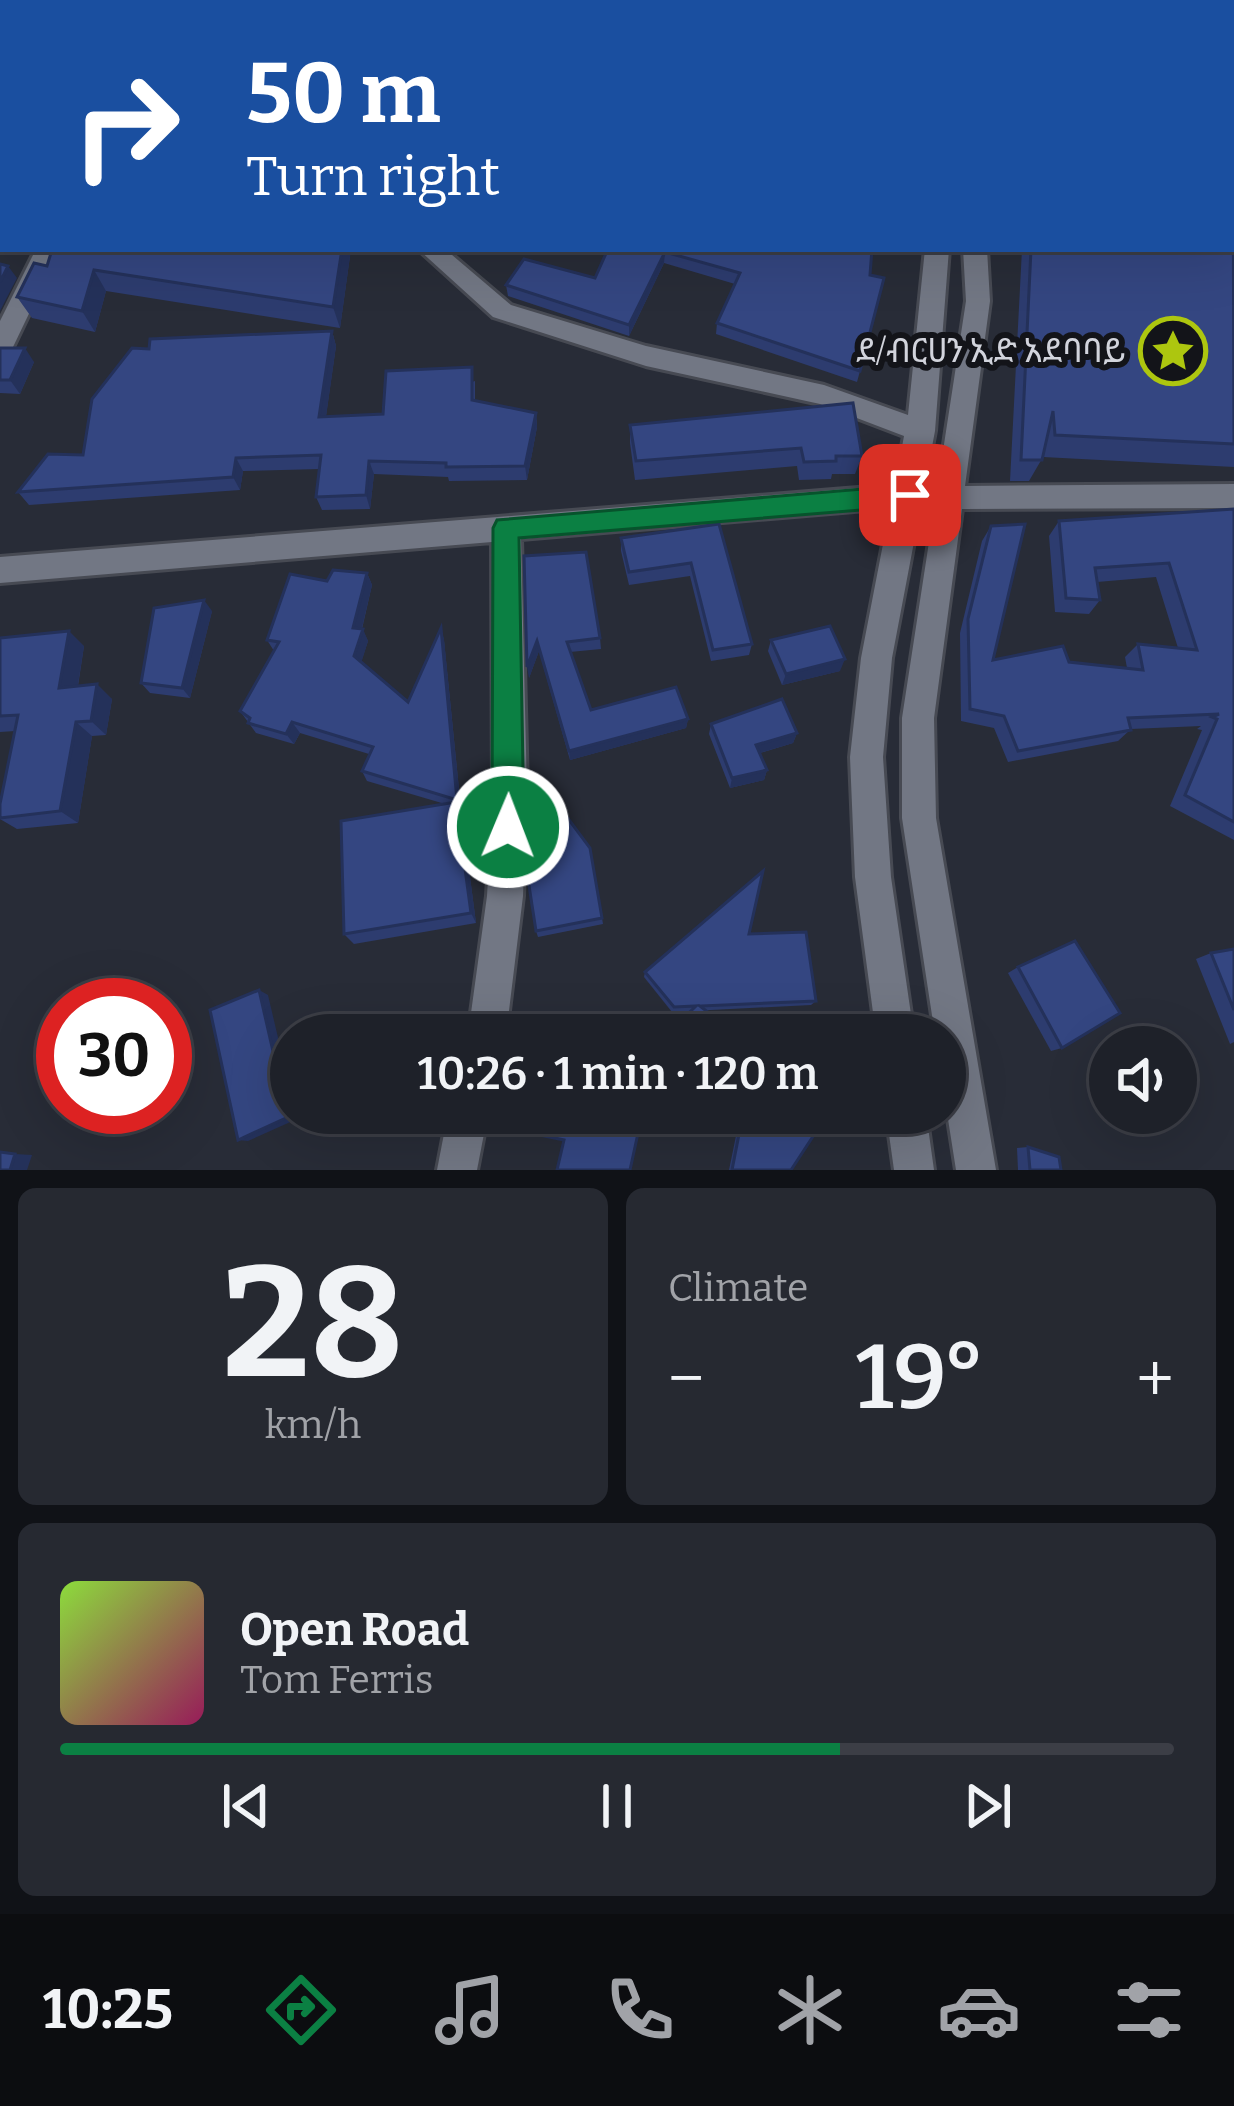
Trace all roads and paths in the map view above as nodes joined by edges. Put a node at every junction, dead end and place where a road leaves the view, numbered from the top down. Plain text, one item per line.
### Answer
1 (47, 252) edge
2 (433, 252) edge
3 (938, 252) edge
4 (975, 252) edge
5 (0, 347) edge
6 (921, 431) junction
7 (910, 495) junction
8 (1234, 496) edge
9 (950, 498) junction
10 (506, 528) junction
11 (0, 569) edge
12 (490, 1014) edge
13 (892, 1014) edge
14 (464, 1134) edge
15 (909, 1134) edge
16 (458, 1170) edge
17 (914, 1170) edge
18 (976, 1170) edge

1 - 5 street
2 - 6 street
3 - 6 street
4 - 9 street
6 - 7 street
7 - 10 street
7 - 13 street
8 - 9 street
9 - 18 street
10 - 11 street
10 - 12 street
14 - 16 street
15 - 17 street

